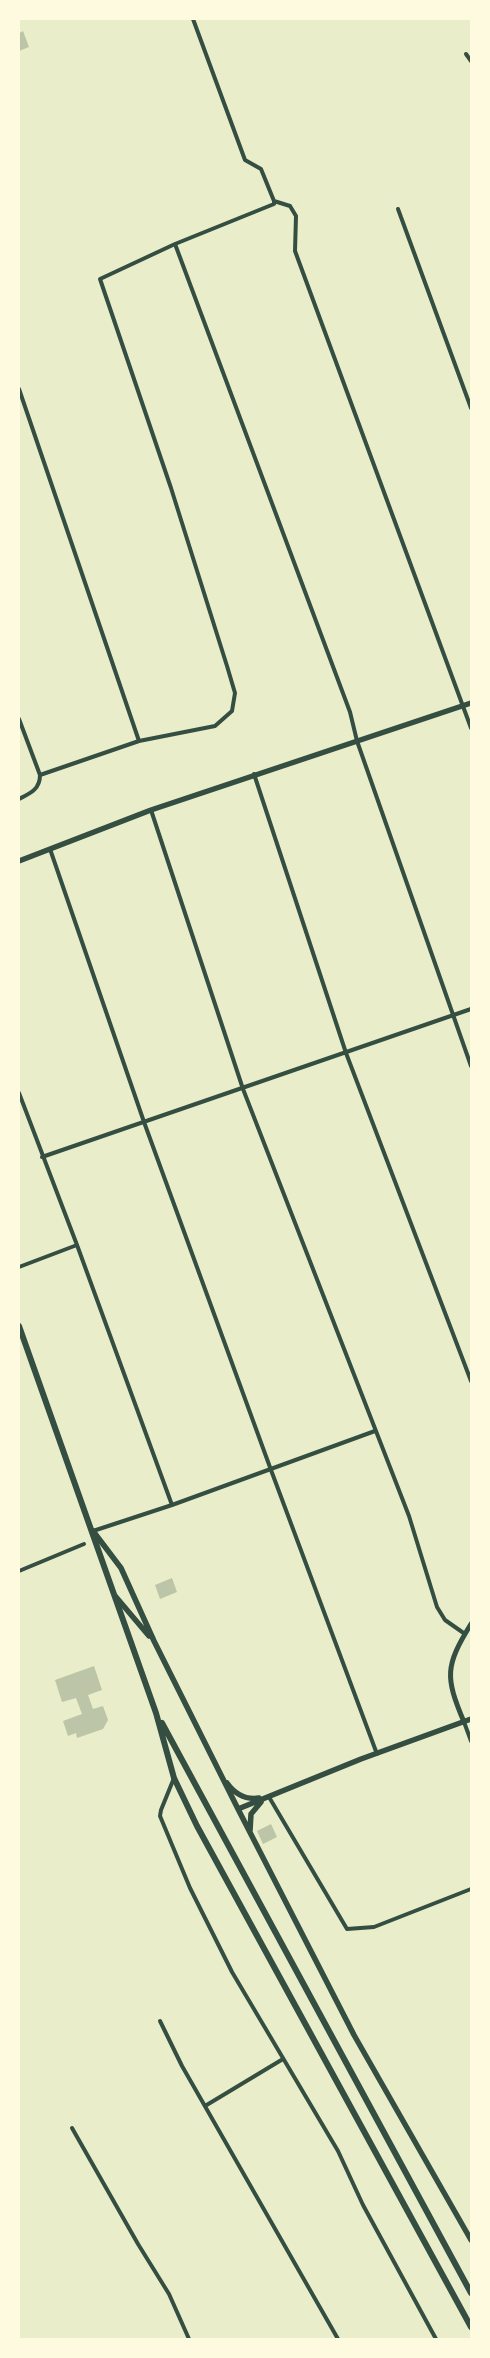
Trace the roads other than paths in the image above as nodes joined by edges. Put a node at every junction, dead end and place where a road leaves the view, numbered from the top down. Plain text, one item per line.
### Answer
1 (193, 19) edge
2 (466, 54) dead end
3 (471, 61) edge
4 (274, 200) junction
5 (398, 209) dead end
6 (175, 244) junction
7 (19, 389) edge
8 (471, 408) edge
9 (471, 703) edge
10 (463, 706) junction
11 (19, 719) edge
12 (471, 728) edge
13 (139, 741) junction
14 (357, 741) junction
15 (254, 774) junction
16 (40, 775) junction
17 (19, 798) edge
18 (151, 810) junction
19 (50, 849) junction
20 (19, 861) edge
21 (471, 1009) edge
22 (452, 1015) junction
23 (346, 1053) junction
24 (471, 1066) edge
25 (243, 1089) junction
26 (19, 1094) edge
27 (144, 1122) junction
28 (42, 1158) junction
29 (77, 1245) junction
30 (19, 1267) edge
31 (19, 1326) edge
32 (471, 1381) edge
33 (375, 1431) junction
34 (271, 1470) junction
35 (172, 1505) junction
36 (93, 1531) junction
37 (84, 1544) dead end
38 (19, 1571) edge
39 (112, 1592) junction
40 (471, 1624) edge
41 (465, 1634) junction
42 (154, 1641) junction
43 (156, 1713) junction
44 (471, 1719) edge
45 (464, 1722) junction
46 (471, 1741) edge
47 (377, 1754) junction
48 (219, 1773) junction
49 (174, 1778) junction
50 (269, 1797) junction
51 (238, 1809) junction
52 (252, 1839) junction
53 (471, 1889) edge
54 (160, 2021) dead end
55 (283, 2059) junction
56 (205, 2106) junction
57 (72, 2128) dead end
58 (471, 2240) edge
59 (471, 2293) edge
60 (471, 2327) edge
61 (189, 2339) edge
62 (338, 2339) edge
63 (436, 2339) edge

1 - 4 street
2 - 3 street
4 - 6 street
4 - 10 street
5 - 8 street
6 - 13 street
6 - 14 street
7 - 13 street
9 - 10 main road
10 - 12 street
10 - 14 main road
11 - 16 street
13 - 16 street
14 - 15 main road
14 - 22 street
15 - 18 main road
15 - 23 street
16 - 17 street
18 - 19 main road
18 - 25 street
19 - 20 main road
19 - 27 street
21 - 22 street
22 - 23 street
22 - 24 street
23 - 25 street
23 - 32 street
25 - 27 street
25 - 33 street
26 - 28 street
27 - 28 street
27 - 34 street
28 - 29 street
29 - 30 street
29 - 35 street
31 - 36 main road
33 - 34 street
33 - 41 street
34 - 35 street
34 - 47 street
35 - 36 street
36 - 39 main road
36 - 42 main road
37 - 38 street
39 - 42 main road
39 - 43 main road
40 - 41 street
41 - 45 street
42 - 48 main road
43 - 49 main road
43 - 59 main road
44 - 45 main road
45 - 46 street
45 - 47 main road
47 - 50 main road
48 - 50 main road
48 - 51 main road
49 - 55 street
49 - 60 main road
50 - 51 main road
50 - 52 main road
50 - 53 street
51 - 52 main road
52 - 58 main road
54 - 56 street
55 - 56 street
55 - 63 street
56 - 62 street
57 - 61 street

